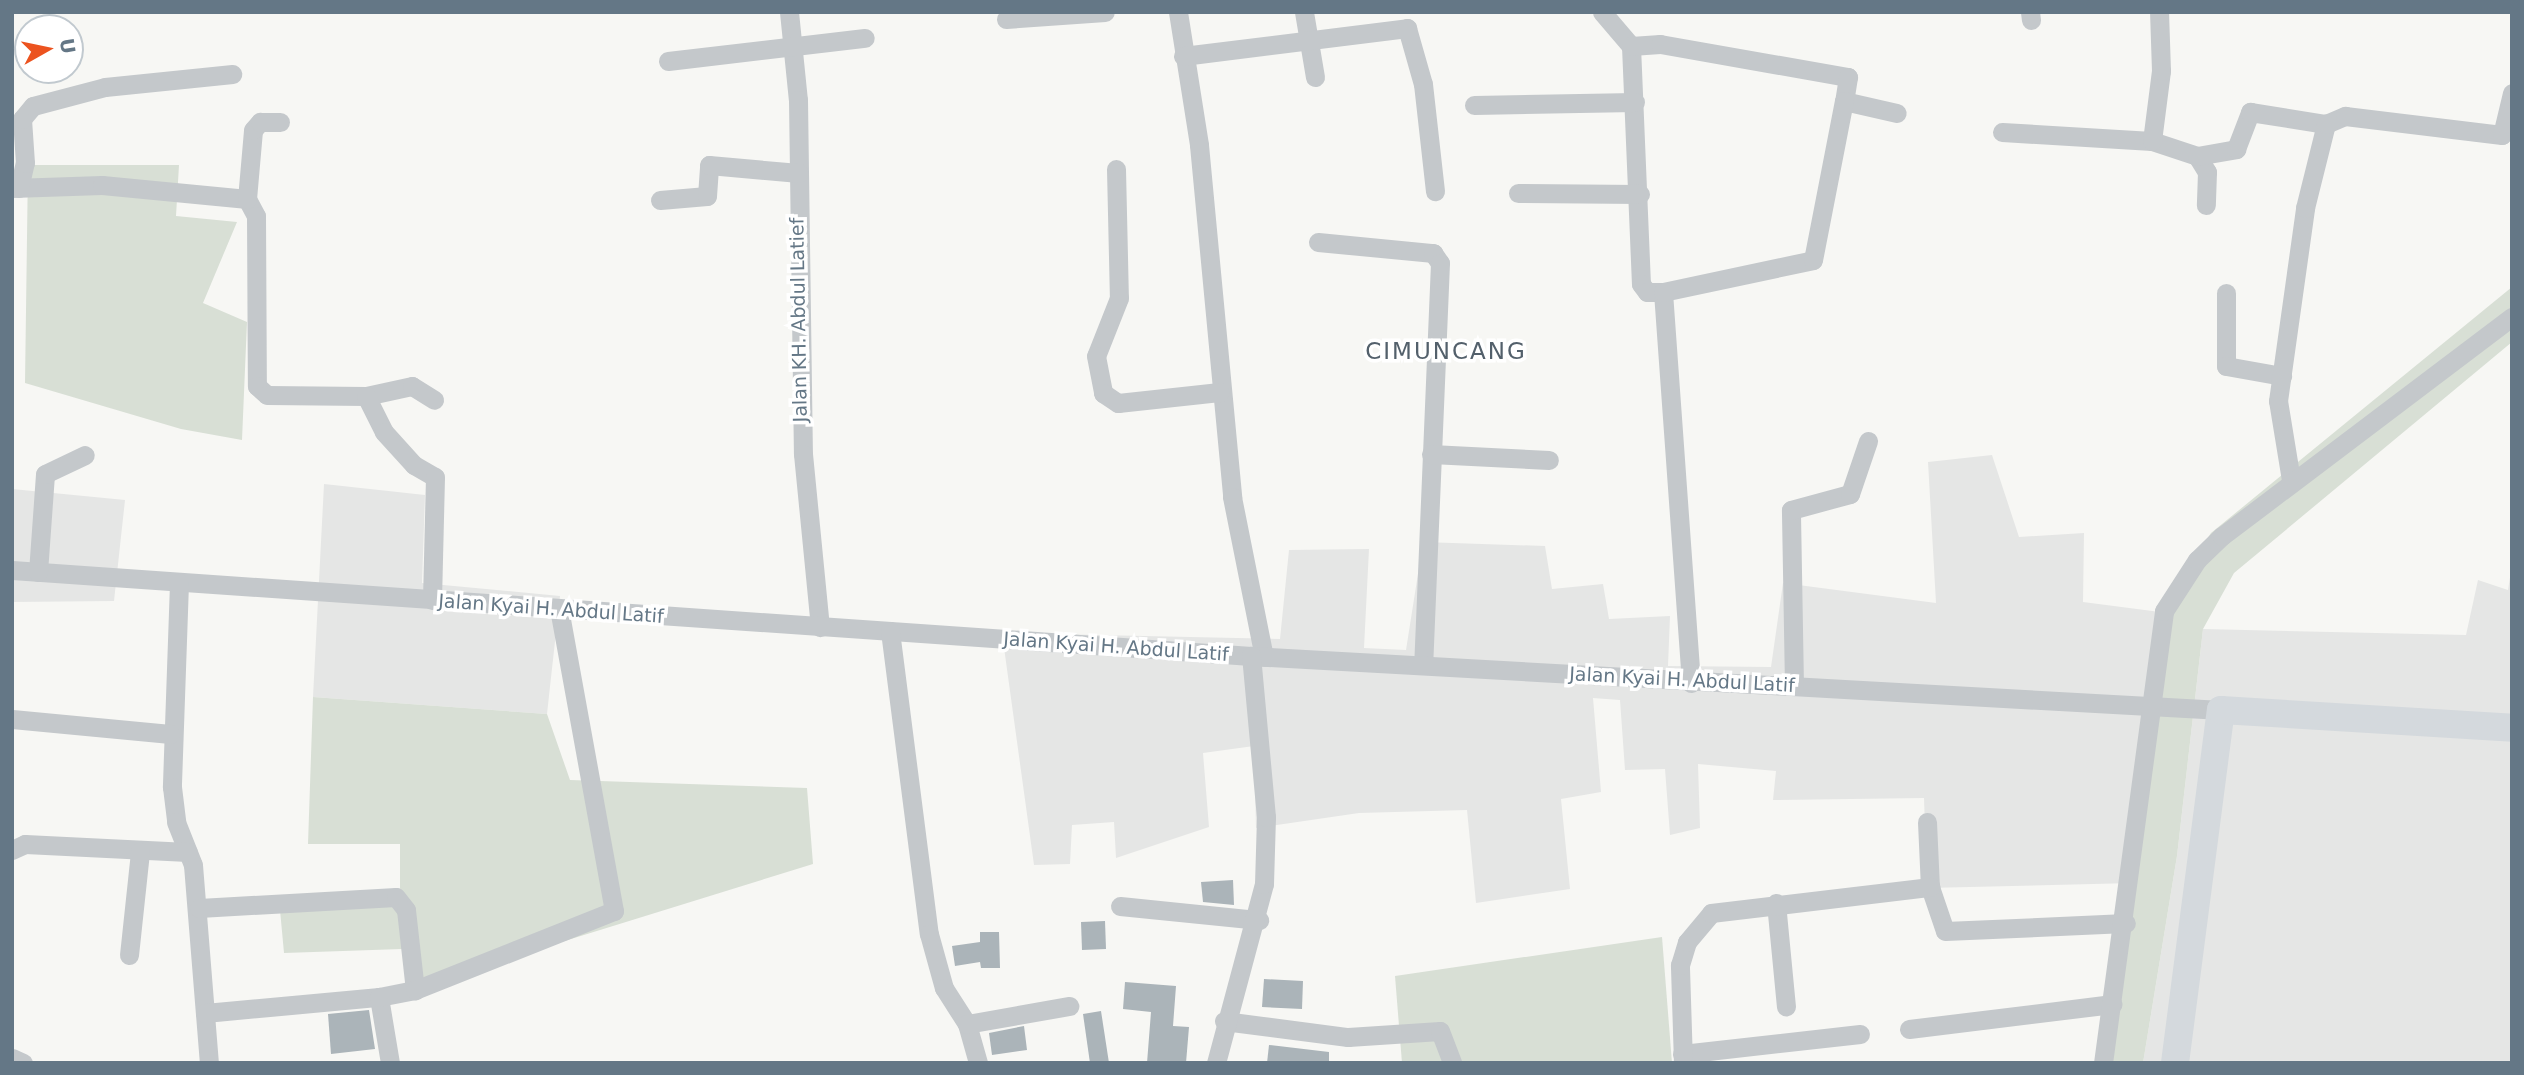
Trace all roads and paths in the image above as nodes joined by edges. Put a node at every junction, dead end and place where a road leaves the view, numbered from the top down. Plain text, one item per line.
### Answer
1 (789, 12) edge
2 (1105, 12) edge
3 (1178, 12) edge
4 (1304, 12) edge
5 (1602, 12) edge
6 (2159, 12) edge
7 (1070, 14) edge
8 (1006, 19) dead end
9 (865, 38) dead end
10 (1308, 40) junction
11 (1631, 46) junction
12 (796, 49) junction
13 (1183, 56) junction
14 (668, 61) dead end
15 (232, 74) dead end
16 (1315, 77) dead end
17 (2512, 93) edge
18 (1844, 101) junction
19 (1635, 102) junction
20 (1474, 105) dead end
21 (1897, 113) dead end
22 (280, 122) dead end
23 (2326, 124) junction
24 (2001, 132) dead end
25 (2152, 141) junction
26 (2197, 156) junction
27 (1116, 169) dead end
28 (799, 173) junction
29 (15, 188) edge
30 (1435, 191) dead end
31 (1518, 193) dead end
32 (1640, 194) junction
33 (247, 198) junction
34 (660, 200) dead end
35 (2206, 205) dead end
36 (1318, 242) dead end
37 (1663, 292) junction
38 (2226, 292) dead end
39 (2512, 317) edge
40 (2282, 376) junction
41 (1219, 392) junction
42 (366, 396) junction
43 (435, 400) dead end
44 (1868, 441) dead end
45 (1431, 454) junction
46 (85, 455) dead end
47 (1549, 460) dead end
48 (2291, 480) junction
49 (12, 570) edge
50 (38, 572) junction
51 (179, 583) junction
52 (432, 600) junction
53 (559, 609) junction
54 (820, 627) junction
55 (890, 631) junction
56 (1257, 657) junction
57 (1423, 663) junction
58 (1691, 683) junction
59 (1794, 686) junction
60 (2154, 706) junction
61 (2221, 710) junction
62 (12, 719) edge
63 (2512, 728) edge
64 (170, 734) junction
65 (1927, 822) dead end
66 (12, 850) edge
67 (140, 852) junction
68 (188, 852) junction
69 (1930, 887) junction
70 (1776, 903) junction
71 (1120, 906) dead end
72 (199, 908) junction
73 (1259, 920) junction
74 (2126, 923) junction
75 (129, 955) dead end
76 (415, 990) junction
77 (379, 998) junction
78 (2112, 1004) junction
79 (1069, 1006) dead end
80 (1786, 1007) dead end
81 (205, 1013) junction
82 (1224, 1021) junction
83 (967, 1024) junction
84 (1909, 1029) dead end
85 (1860, 1034) dead end
86 (12, 1058) edge
87 (1682, 1058) edge
88 (23, 1063) edge
89 (209, 1063) edge
90 (390, 1063) edge
91 (978, 1063) edge
92 (1216, 1063) edge
93 (1452, 1063) edge
94 (2103, 1063) edge
95 (2175, 1063) edge

1 - 12 street, Jalan KH. Abdul Latief
2 - 7 street
3 - 13 street
4 - 10 street
5 - 11 street
6 - 25 street
7 - 8 street
9 - 12 street
10 - 13 street
10 - 16 street
10 - 30 street
11 - 18 street
11 - 19 street
12 - 14 street
12 - 28 street, Jalan KH. Abdul Latief
13 - 41 street
15 - 29 street
17 - 23 street
18 - 21 street
18 - 37 street
19 - 20 street
19 - 32 street
22 - 33 street
23 - 26 street
23 - 40 street
24 - 25 street
25 - 26 street
26 - 35 street
27 - 41 street
28 - 34 street
28 - 54 street, Jalan KH. Abdul Latief
29 - 33 street
31 - 32 street
32 - 37 street
33 - 42 street
36 - 45 street
37 - 58 street
38 - 40 street
39 - 48 street
40 - 48 street
41 - 56 street
42 - 43 street
42 - 52 street
44 - 59 street
45 - 47 street
45 - 57 street
46 - 50 street
48 - 60 street
49 - 50 street, Jalan Kyai H. Abdul Latif
50 - 51 street, Jalan Kyai H. Abdul Latif
51 - 52 street, Jalan Kyai H. Abdul Latif
51 - 64 street
52 - 53 street, Jalan Kyai H. Abdul Latif
53 - 54 street, Jalan Kyai H. Abdul Latif
53 - 76 street
54 - 55 street, Jalan Kyai H. Abdul Latif
55 - 56 street, Jalan Kyai H. Abdul Latif
55 - 83 street
56 - 57 street, Jalan Kyai H. Abdul Latif
56 - 73 street
57 - 58 street, Jalan Kyai H. Abdul Latif
58 - 59 street, Jalan Kyai H. Abdul Latif
59 - 60 street, Jalan Kyai H. Abdul Latif
60 - 61 street, Jalan Kyai H. Abdul Latif
60 - 74 street
61 - 63 street
61 - 95 street
62 - 64 street
64 - 68 street
65 - 69 street
66 - 67 street
67 - 68 street
67 - 75 street
68 - 72 street
69 - 70 street
69 - 74 street
70 - 80 street
70 - 87 street
71 - 73 street
72 - 76 street
72 - 81 street
73 - 82 street
74 - 78 street
76 - 77 street
77 - 81 street
77 - 90 street
78 - 84 street
78 - 94 street
79 - 83 street
81 - 89 street
82 - 92 street
82 - 93 street
83 - 91 street
85 - 87 street
86 - 88 street

